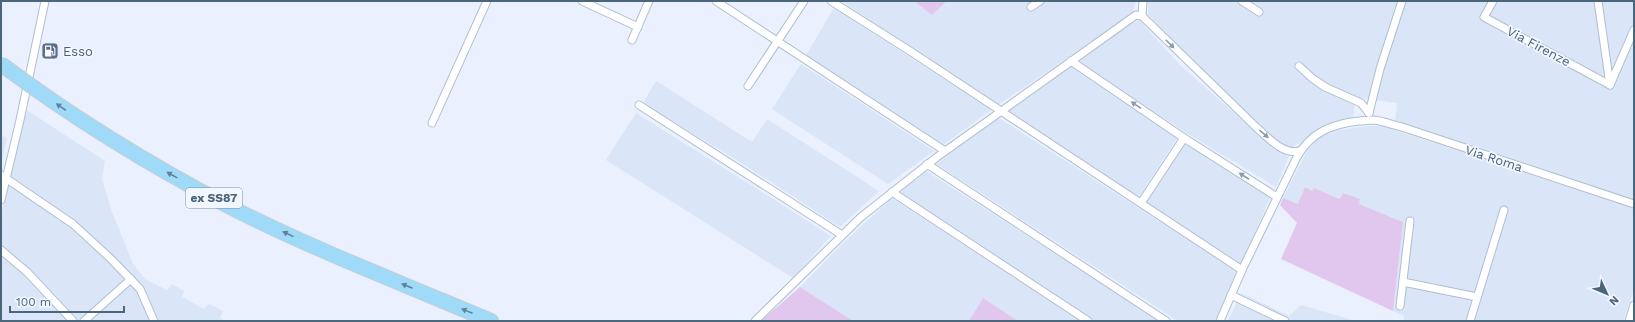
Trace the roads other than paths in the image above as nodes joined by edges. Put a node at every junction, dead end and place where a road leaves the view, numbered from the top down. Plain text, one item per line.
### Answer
1 (45, 1) edge
2 (487, 1) edge
3 (582, 1) edge
4 (649, 1) edge
5 (716, 1) edge
6 (804, 1) edge
7 (831, 1) edge
8 (1040, 1) edge
9 (1143, 1) edge
10 (1242, 1) edge
11 (1402, 1) edge
12 (1493, 1) edge
13 (1598, 1) edge
14 (1031, 7) dead end
15 (1259, 12) dead end
16 (1142, 16) junction
17 (638, 27) junction
18 (1634, 30) edge
19 (632, 40) dead end
20 (777, 42) junction
21 (1071, 61) junction
22 (1, 64) edge
23 (1299, 66) dead end
24 (1610, 85) junction
25 (748, 86) dead end
26 (639, 105) dead end
27 (1000, 111) junction
28 (1369, 112) junction
29 (1368, 120) junction
30 (432, 123) dead end
31 (1184, 138) junction
32 (945, 151) junction
33 (1300, 151) junction
34 (927, 164) junction
35 (4, 177) edge
36 (892, 192) junction
37 (1277, 197) junction
38 (1, 200) edge
39 (1141, 203) junction
40 (1634, 204) edge
41 (1504, 210) dead end
42 (1410, 221) dead end
43 (842, 235) junction
44 (1, 250) edge
45 (1242, 270) junction
46 (131, 279) junction
47 (1403, 282) junction
48 (1231, 295) junction
49 (1477, 297) junction
50 (1634, 305) edge
51 (1400, 306) dead end
52 (153, 318) edge
53 (73, 321) edge
54 (84, 321) edge
55 (160, 321) edge
56 (491, 321) edge
57 (755, 321) edge
58 (1088, 321) edge
59 (1166, 321) edge
60 (1220, 321) edge
61 (1285, 321) edge
62 (1470, 321) edge
63 (1628, 321) edge

1 - 35 street
2 - 30 street
3 - 17 street
4 - 17 street
5 - 20 street
6 - 20 street
7 - 27 street
8 - 14 street
9 - 16 street
10 - 15 street
11 - 28 street
12 - 24 street, Via Firenze
13 - 24 street
16 - 21 street
16 -> 33 street
17 - 19 street
18 - 24 street
20 - 25 street
20 - 32 street
21 - 27 street
31 -> 21 street
56 -> 22 highway, ex SS87, bridge
23 - 28 street
26 - 43 street
27 - 32 street
27 - 39 street
28 - 29 street
29 - 33 street, Via Roma
29 - 40 street, Via Roma
37 -> 31 street
31 - 39 street
32 - 34 street
33 - 37 street, Via Roma
34 - 36 street
34 - 59 street
35 - 38 street
35 - 46 street
36 - 43 street
36 - 58 street
37 - 45 street, Via Roma
39 - 45 street
41 - 49 street
42 - 47 street
43 - 57 street
44 - 53 street
45 - 48 street, Via Roma
46 - 52 street
46 - 54 street
47 - 49 street
47 - 51 street
48 - 60 street, Via Roma
48 - 61 street
49 - 62 street
50 - 63 street
52 - 55 street

